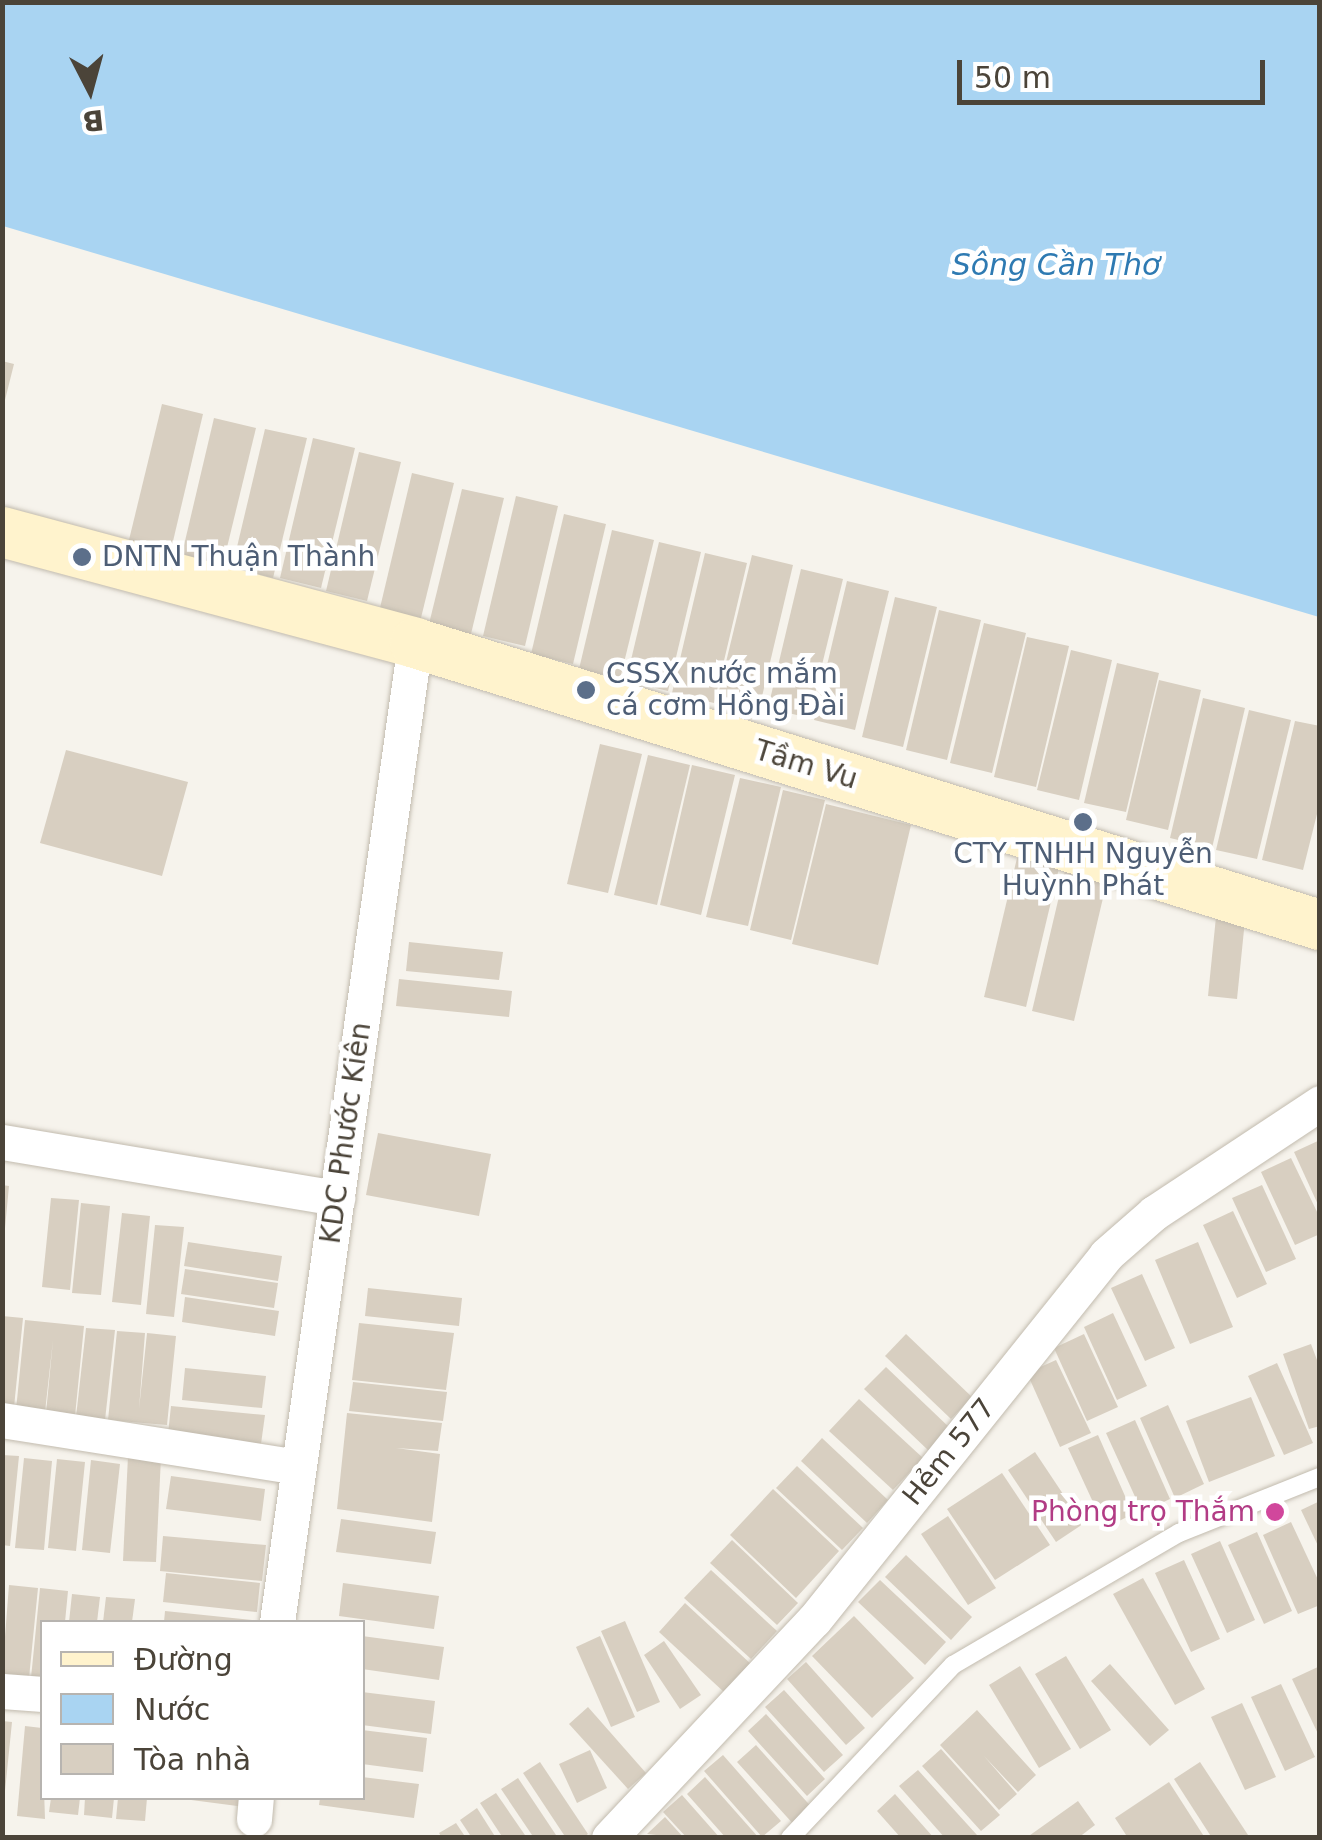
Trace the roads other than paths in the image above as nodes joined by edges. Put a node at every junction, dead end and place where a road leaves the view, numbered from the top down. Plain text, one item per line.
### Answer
1 (2, 532) edge
2 (414, 644) junction
3 (1320, 924) edge
4 (1320, 1103) edge
5 (2, 1142) edge
6 (336, 1198) junction
7 (2, 1420) edge
8 (298, 1467) junction
9 (1320, 1477) edge
10 (276, 1620) edge
11 (2, 1691) edge
12 (40, 1694) edge
13 (609, 1838) edge
14 (790, 1838) edge

1 - 2 street, Tầm Vu
2 - 3 street, Tầm Vu
2 - 6 street, KDC Phước Kiên
4 - 13 street, Hẻm 577
5 - 6 street
6 - 8 street, KDC Phước Kiên
7 - 8 street
8 - 10 street, KDC Phước Kiên
9 - 14 lane
11 - 12 street

